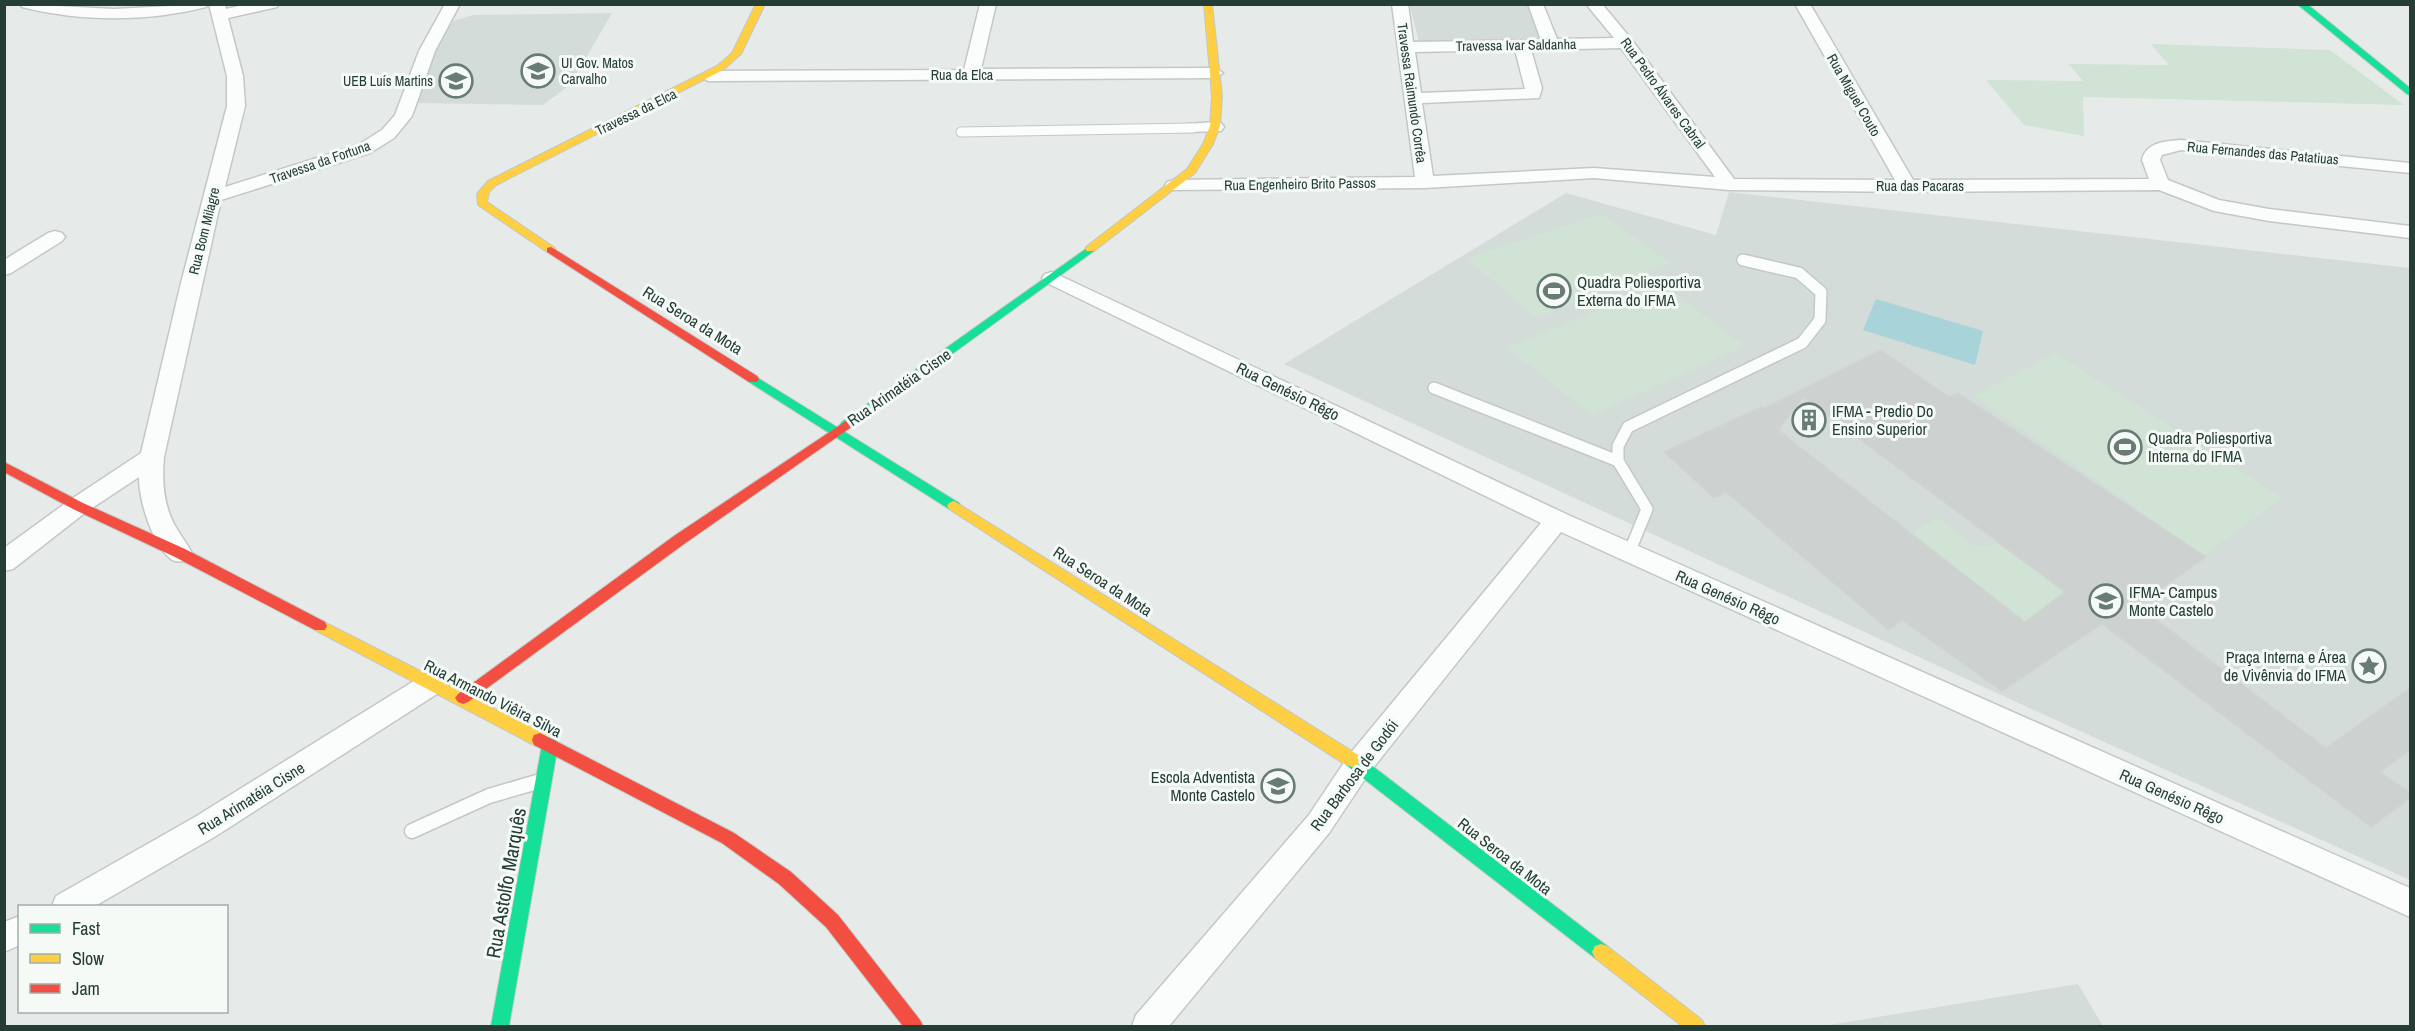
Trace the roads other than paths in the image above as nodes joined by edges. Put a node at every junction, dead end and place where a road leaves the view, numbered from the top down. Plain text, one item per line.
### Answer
1 (27, 4) edge
2 (201, 4) edge
3 (272, 4) edge
4 (453, 4) edge
5 (761, 4) edge
6 (988, 4) edge
7 (1208, 4) edge
8 (1400, 4) edge
9 (1536, 4) edge
10 (1593, 4) edge
11 (1802, 4) edge
12 (2301, 4) edge
13 (218, 10) edge
14 (1626, 43) junction
15 (1522, 45) junction
16 (1551, 45) junction
17 (1406, 47) junction
18 (2362, 53) junction
19 (1215, 73) junction
20 (708, 76) junction
21 (971, 76) junction
22 (2410, 82) edge
23 (2410, 92) edge
24 (1413, 98) junction
25 (1215, 127) junction
26 (1193, 128) joint
27 (961, 132) dead end
28 (2410, 168) edge
29 (1425, 182) junction
30 (1729, 184) junction
31 (2161, 184) junction
32 (1174, 186) junction
33 (1907, 186) junction
34 (483, 189) joint
35 (213, 198) junction
36 (2410, 232) edge
37 (55, 237) dead end
38 (1742, 260) dead end
39 (4, 268) edge
40 (1052, 278) junction
41 (1434, 388) dead end
42 (838, 431) junction
43 (152, 457) junction
44 (1618, 461) junction
45 (4, 466) edge
46 (78, 506) junction
47 (1557, 520) junction
48 (180, 553) junction
49 (1629, 553) junction
50 (4, 562) edge
51 (431, 684) junction
52 (463, 698) junction
53 (550, 745) junction
54 (1359, 764) junction
55 (544, 780) junction
56 (411, 831) dead end
57 (2410, 903) edge
58 (69, 905) edge
59 (18, 931) edge
60 (4, 937) edge
61 (500, 1026) edge
62 (914, 1026) edge
63 (1148, 1026) edge
64 (1696, 1026) edge

1 - 2 street
3 - 13 street
4 - 35 street, Travessa da Fortuna
5 - 20 street, Travessa da Elca
6 - 21 street
7 - 19 street, Rua Arimatéia Cisne
8 - 17 street, Travessa Raimundo Corrêa
9 - 16 street
10 - 14 street, Rua Pedro Álvares Cabral
11 - 33 street, Rua Miguel Couto
12 - 18 street
13 - 35 street, Rua Bom Milagre
14 - 16 street, Travessa Ivar Saldanha
14 - 30 street, Rua Pedro Álvares Cabral
15 - 16 street, Travessa Ivar Saldanha
15 - 17 street, Travessa Ivar Saldanha
15 - 24 street
17 - 24 street, Travessa Raimundo Corrêa
18 - 22 street
18 - 23 street
19 - 21 street, Rua da Elca
19 - 25 street, Rua Arimatéia Cisne
20 - 21 street, Rua da Elca
20 - 34 street, Travessa da Elca
24 - 29 street, Travessa Raimundo Corrêa
25 - 26 street
25 - 32 street, Rua Arimatéia Cisne
26 - 27 lane
28 - 31 street, Rua Fernandes das Patatiuas
29 - 30 street, Rua das Pacaras
29 - 32 street, Rua Engenheiro Brito Passos
30 - 33 street, Rua das Pacaras
31 - 33 street, Rua das Pacaras
31 - 36 street, Rua das Pacaras
32 - 40 street, Rua Arimatéia Cisne
34 - 42 street, Rua Seroa da Mota
35 - 43 street, Rua Bom Milagre
37 - 39 street
38 - 44 lane
40 - 42 street, Rua Arimatéia Cisne
40 - 47 street, Rua Genésio Rêgo
41 - 44 lane
42 - 52 street, Rua Arimatéia Cisne
42 - 54 street, Rua Seroa da Mota
43 - 46 street
43 - 48 street, Rua Bom Milagre
44 - 49 lane
45 - 46 street, Rua Armando Viêira Silva
46 - 48 street, Rua Armando Viêira Silva
46 - 50 street
47 - 49 street, Rua Genésio Rêgo
47 - 54 street, Rua Barbosa de Godói
48 - 51 street, Rua Armando Viêira Silva
49 - 57 street, Rua Genésio Rêgo
51 - 52 street, Rua Armando Viêira Silva
51 - 58 street, Rua Arimatéia Cisne
52 - 53 street, Rua Armando Viêira Silva
53 - 55 street, Rua Astolfo Marquês
53 - 62 street, Rua Armando Viêira Silva
54 - 63 street, Rua Barbosa de Godói
54 - 64 street, Rua Seroa da Mota
55 - 56 lane
55 - 61 street, Rua Astolfo Marquês
59 - 60 street

